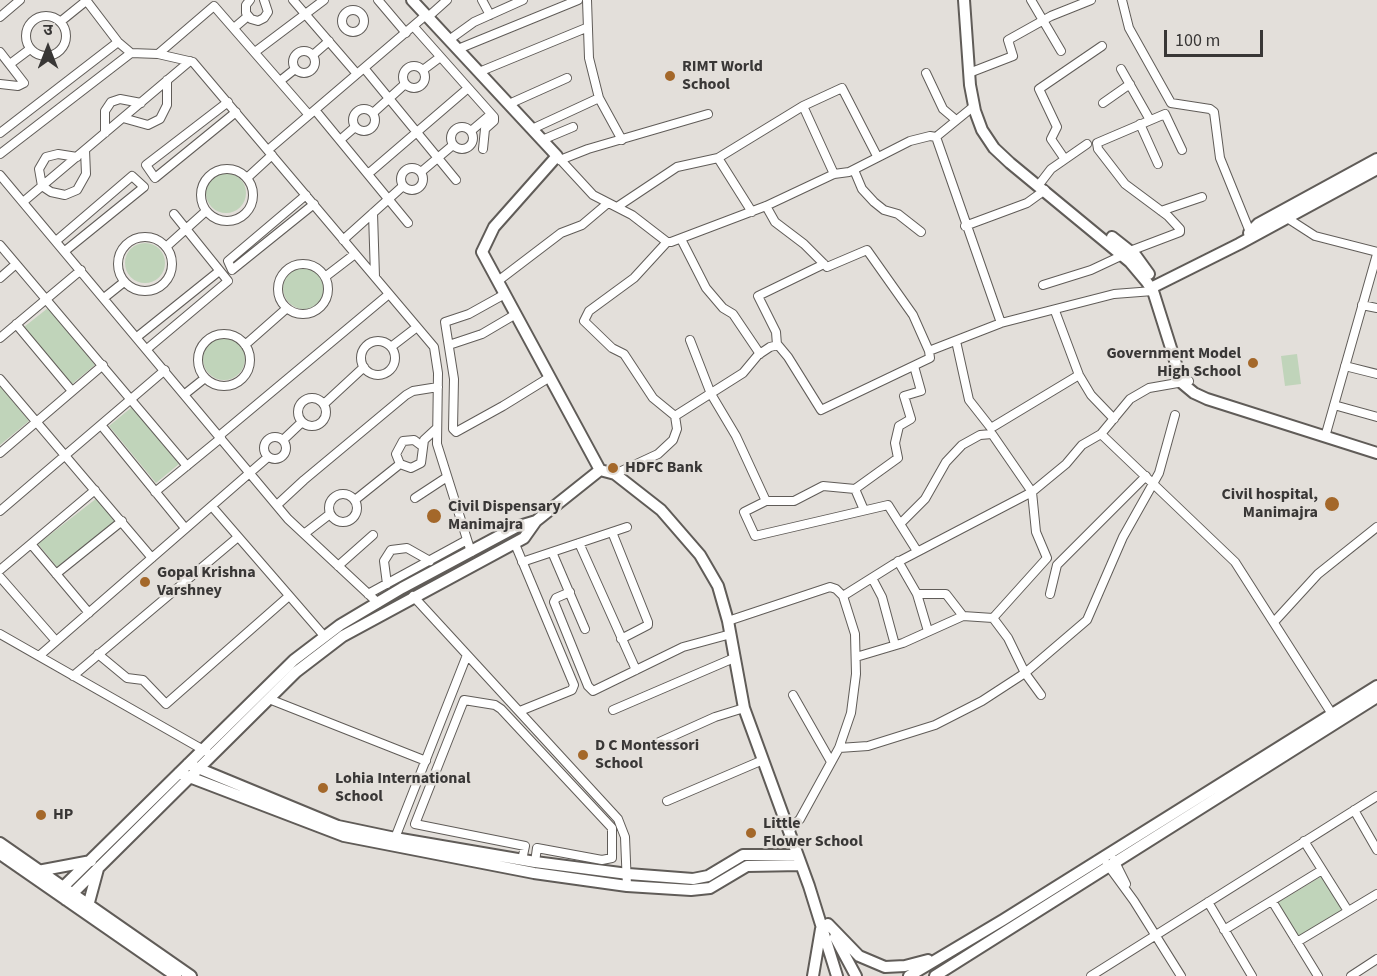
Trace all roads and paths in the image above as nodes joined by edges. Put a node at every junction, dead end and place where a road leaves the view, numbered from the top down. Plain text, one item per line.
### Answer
1 (19, 0) edge
2 (86, 0) edge
3 (250, 0) edge
4 (293, 0) edge
5 (324, 0) edge
6 (378, 0) edge
7 (412, 0) edge
8 (447, 0) edge
9 (482, 0) edge
10 (523, 0) edge
11 (578, 0) edge
12 (587, 0) edge
13 (964, 0) edge
14 (968, 0) edge
15 (1031, 0) edge
16 (1091, 0) edge
17 (1122, 0) edge
18 (266, 1) edge
19 (306, 14) junction
20 (490, 15) junction
21 (248, 16) junction
22 (427, 16) junction
23 (0, 17) edge
24 (1044, 21) junction
25 (60, 22) junction
26 (414, 27) junction
27 (234, 28) junction
28 (586, 28) junction
29 (406, 33) junction
30 (449, 40) junction
31 (329, 41) junction
32 (118, 42) junction
33 (1102, 46) dead end
34 (30, 49) junction
35 (458, 49) junction
36 (1061, 51) dead end
37 (0, 52) edge
38 (255, 52) junction
39 (131, 53) junction
40 (158, 54) junction
41 (313, 55) junction
42 (439, 58) junction
43 (190, 61) junction
44 (10, 64) junction
45 (295, 69) junction
46 (1121, 69) dead end
47 (423, 70) junction
48 (361, 71) junction
49 (479, 72) junction
50 (926, 73) dead end
51 (972, 73) junction
52 (567, 78) dead end
53 (167, 80) junction
54 (280, 81) junction
55 (0, 84) edge
56 (405, 84) junction
57 (1130, 84) junction
58 (466, 89) junction
59 (600, 98) junction
60 (389, 99) junction
61 (228, 102) junction
62 (141, 103) junction
63 (1102, 103) dead end
64 (508, 104) junction
65 (803, 106) junction
66 (974, 106) junction
67 (236, 112) junction
68 (312, 112) junction
69 (373, 113) junction
70 (491, 114) junction
71 (708, 114) dead end
72 (123, 118) junction
73 (956, 120) junction
74 (1150, 120) junction
75 (1140, 124) junction
76 (355, 127) junction
77 (573, 127) dead end
78 (532, 129) junction
79 (471, 131) junction
80 (417, 132) junction
81 (0, 133) edge
82 (105, 133) junction
83 (936, 137) junction
84 (340, 140) junction
85 (542, 140) junction
86 (622, 140) junction
87 (1087, 144) dead end
88 (453, 145) junction
89 (483, 149) dead end
90 (84, 150) junction
91 (1182, 150) dead end
92 (270, 152) junction
93 (0, 154) edge
94 (877, 156) junction
95 (77, 157) junction
96 (437, 158) junction
97 (559, 158) junction
98 (718, 158) junction
99 (1064, 158) junction
100 (1377, 159) edge
101 (1158, 164) dead end
102 (1377, 169) edge
103 (854, 170) junction
104 (421, 172) junction
105 (368, 174) junction
106 (834, 174) junction
107 (0, 175) edge
108 (247, 178) junction
109 (456, 180) dead end
110 (42, 186) junction
111 (403, 186) junction
112 (1043, 186) junction
113 (306, 195) junction
114 (1202, 197) dead end
115 (388, 199) junction
116 (23, 202) junction
117 (608, 203) junction
118 (314, 204) junction
119 (766, 206) junction
120 (617, 207) junction
121 (206, 211) junction
122 (1161, 211) junction
123 (752, 212) junction
124 (373, 213) junction
125 (174, 214) dead end
126 (1283, 215) junction
127 (408, 224) dead end
128 (965, 226) junction
129 (186, 230) junction
130 (921, 232) dead end
131 (1250, 232) junction
132 (681, 239) junction
133 (344, 240) junction
134 (56, 241) junction
135 (667, 242) junction
136 (1239, 244) junction
137 (0, 245) edge
138 (166, 247) junction
139 (65, 251) junction
140 (1126, 253) junction
141 (1377, 253) edge
142 (355, 254) junction
143 (16, 264) junction
144 (824, 264) junction
145 (1376, 264) edge
146 (81, 270) junction
147 (218, 272) junction
148 (325, 277) junction
149 (375, 277) junction
150 (0, 278) edge
151 (498, 281) junction
152 (124, 282) junction
153 (1043, 285) dead end
154 (1154, 288) junction
155 (389, 294) junction
156 (505, 294) junction
157 (47, 298) junction
158 (104, 298) junction
159 (1362, 305) junction
160 (287, 308) junction
161 (1377, 308) edge
162 (1055, 311) junction
163 (516, 314) junction
164 (1001, 323) junction
165 (16, 324) junction
166 (417, 327) junction
167 (136, 337) junction
168 (0, 338) edge
169 (690, 340) dead end
170 (956, 341) junction
171 (245, 345) junction
172 (449, 345) junction
173 (777, 345) junction
174 (391, 347) junction
175 (147, 349) junction
176 (929, 351) junction
177 (760, 354) junction
178 (103, 365) junction
179 (914, 366) junction
180 (1345, 366) junction
181 (364, 367) junction
182 (165, 370) junction
183 (1377, 374) edge
184 (1079, 375) junction
185 (550, 377) junction
186 (205, 378) junction
187 (0, 379) edge
188 (1185, 382) junction
189 (438, 387) junction
190 (72, 391) junction
191 (185, 394) junction
192 (711, 394) junction
193 (131, 399) junction
194 (324, 404) junction
195 (1334, 405) junction
196 (1175, 415) dead end
197 (675, 416) junction
198 (1377, 417) edge
199 (1114, 419) junction
200 (36, 422) junction
201 (302, 422) junction
202 (101, 425) junction
203 (437, 428) junction
204 (1101, 434) junction
205 (220, 437) junction
206 (1325, 437) junction
207 (283, 440) junction
208 (422, 446) junction
209 (0, 453) edge
210 (1377, 453) edge
211 (65, 456) junction
212 (268, 457) junction
213 (400, 464) junction
214 (187, 466) junction
215 (600, 470) junction
216 (250, 472) junction
217 (615, 474) junction
218 (1146, 476) junction
219 (447, 477) junction
220 (1153, 482) junction
221 (855, 489) junction
222 (95, 490) junction
223 (155, 492) junction
224 (1032, 492) junction
225 (415, 498) dead end
226 (355, 500) junction
227 (766, 501) junction
228 (277, 505) junction
229 (1, 510) edge
230 (215, 510) dead end
231 (864, 510) junction
232 (330, 514) junction
233 (122, 521) junction
234 (536, 521) junction
235 (900, 524) junction
236 (627, 527) dead end
237 (1377, 527) edge
238 (186, 528) junction
239 (612, 532) junction
240 (304, 534) junction
241 (373, 535) dead end
242 (238, 537) junction
243 (467, 540) junction
244 (579, 543) junction
245 (31, 544) junction
246 (516, 544) junction
247 (917, 551) junction
248 (471, 552) junction
249 (552, 552) junction
250 (152, 558) junction
251 (430, 561) junction
252 (898, 561) junction
253 (522, 562) junction
254 (338, 566) junction
255 (476, 566) junction
256 (0, 570) edge
257 (56, 574) junction
258 (0, 577) edge
259 (872, 578) junction
260 (387, 584) junction
261 (570, 592) junction
262 (368, 594) junction
263 (917, 594) junction
264 (1050, 594) dead end
265 (289, 596) junction
266 (413, 596) junction
267 (843, 596) junction
268 (378, 603) junction
269 (386, 611) junction
270 (89, 613) junction
271 (963, 616) junction
272 (993, 618) junction
273 (728, 621) junction
274 (1274, 622) junction
275 (585, 629) dead end
276 (928, 631) junction
277 (0, 634) edge
278 (730, 634) junction
279 (325, 637) junction
280 (621, 639) junction
281 (56, 642) junction
282 (895, 645) junction
283 (98, 654) junction
284 (467, 655) junction
285 (39, 656) junction
286 (734, 657) junction
287 (856, 657) junction
288 (636, 670) junction
289 (1025, 673) junction
290 (73, 676) junction
291 (1377, 686) edge
292 (793, 695) dead end
293 (1041, 696) dead end
294 (1377, 697) edge
295 (269, 699) junction
296 (744, 708) junction
297 (613, 710) dead end
298 (520, 711) junction
299 (1332, 714) junction
300 (655, 744) dead end
301 (838, 748) junction
302 (208, 752) junction
303 (763, 760) junction
304 (830, 760) junction
305 (426, 761) junction
306 (193, 766) junction
307 (185, 775) junction
308 (1377, 796) edge
309 (667, 801) dead end
310 (1354, 810) junction
311 (336, 830) junction
312 (789, 831) junction
313 (1373, 836) edge
314 (395, 838) junction
315 (1304, 842) junction
316 (0, 843) edge
317 (525, 846) junction
318 (537, 848) junction
319 (1377, 850) edge
320 (0, 854) edge
321 (1109, 859) junction
322 (522, 860) junction
323 (799, 860) junction
324 (535, 862) junction
325 (96, 864) junction
326 (1322, 870) junction
327 (38, 871) junction
328 (628, 874) junction
329 (627, 886) junction
330 (64, 894) junction
331 (1377, 894) edge
332 (1272, 901) junction
333 (1208, 902) junction
334 (88, 906) junction
335 (1348, 911) junction
336 (825, 925) junction
337 (1224, 930) junction
338 (1156, 935) junction
339 (1297, 942) junction
340 (944, 955) junction
341 (1377, 959) edge
342 (939, 974) edge
343 (176, 976) edge
344 (191, 976) edge
345 (813, 976) edge
346 (837, 976) edge
347 (856, 976) edge
348 (909, 976) edge
349 (1092, 976) edge
350 (1181, 976) edge
351 (1252, 976) edge
352 (1318, 976) edge
353 (1351, 976) edge

1 - 23 street
2 - 25 street
2 - 32 street
3 - 21 street
4 - 19 street
5 - 19 street
6 - 29 street
7 - 22 street
8 - 22 street
9 - 20 street
10 - 20 street
11 - 35 street
12 - 28 street
13 - 51 street
14 - 51 street
15 - 24 street
16 - 24 street
17 - 131 street
18 - 21 street
19 - 31 street
19 - 38 street
20 - 30 street
21 - 27 street
22 - 26 street
22 - 30 street
24 - 36 street
24 - 51 street
25 - 34 street
25 - 34 street
26 - 29 street
26 - 42 street
27 - 38 street
27 - 40 street
28 - 49 street
28 - 59 street
29 - 48 street
30 - 35 street
31 - 41 street
31 - 48 street
32 - 39 street
32 - 81 street
33 - 99 street
34 - 44 street
35 - 49 street
37 - 44 street
38 - 54 street
39 - 40 street
39 - 93 street
40 - 43 street
41 - 45 street
41 - 45 street
42 - 47 street
42 - 58 street
43 - 53 street
43 - 61 street
44 - 55 street
45 - 54 street
46 - 57 street
47 - 56 street
47 - 56 street
48 - 60 street
48 - 68 street
49 - 64 street
50 - 73 street
51 - 66 street
51 - 112 street
52 - 64 street
53 - 62 street
53 - 72 street
54 - 68 street
56 - 60 street
57 - 63 street
57 - 74 street
58 - 70 street
58 - 80 street
59 - 78 street
59 - 86 street
60 - 69 street
60 - 80 street
61 - 67 street
61 - 67 street
62 - 72 street
62 - 82 street
64 - 78 street
65 - 94 street
65 - 98 street
65 - 106 street
66 - 73 street
66 - 112 street
67 - 92 street
68 - 84 street
68 - 92 street
69 - 76 street
69 - 76 street
70 - 79 street
70 - 89 street
71 - 86 street
72 - 82 street
73 - 83 street
74 - 75 street
74 - 91 street
75 - 101 street
75 - 122 street
76 - 84 street
77 - 85 street
78 - 85 street
79 - 88 street
79 - 88 street
80 - 96 street
80 - 105 street
82 - 90 street
83 - 94 street
83 - 128 street
84 - 105 street
85 - 97 street
86 - 97 street
87 - 99 street
88 - 96 street
90 - 95 street
90 - 110 street
92 - 108 street
92 - 113 street
94 - 103 street
95 - 110 street
95 - 110 street
96 - 104 street
96 - 109 street
97 - 117 street
97 - 151 street
98 - 120 street
98 - 123 street
99 - 112 street
100 - 126 street
102 - 126 street
103 - 106 street
103 - 130 street
104 - 111 street
104 - 111 street
105 - 115 street
106 - 119 street
107 - 116 street
108 - 121 street
108 - 121 street
110 - 116 street
111 - 115 street
112 - 128 street
112 - 140 street
113 - 118 street
113 - 118 street
114 - 122 street
115 - 124 street
115 - 127 street
116 - 134 street
117 - 120 street
117 - 151 street
118 - 133 street
119 - 123 street
119 - 144 street
120 - 135 street
121 - 129 street
122 - 140 street
123 - 132 street
124 - 133 street
124 - 149 street
125 - 129 street
126 - 131 street
126 - 136 street
126 - 141 street
128 - 164 street
129 - 138 street
129 - 147 street
131 - 136 street
132 - 135 street
132 - 177 street
133 - 142 street
134 - 139 street
134 - 139 street
135 - 197 street
136 - 154 street
137 - 143 street
138 - 152 street
138 - 152 street
139 - 146 street
140 - 153 street
140 - 154 street
141 - 145 street
142 - 148 street
142 - 149 street
143 - 150 street
143 - 157 street
144 - 173 street
144 - 176 street
145 - 159 street
146 - 157 street
146 - 158 street
147 - 167 street
147 - 175 street
148 - 160 street
148 - 160 street
149 - 155 street
151 - 156 street
152 - 158 street
154 - 162 street
154 - 188 street
155 - 166 street
155 - 205 street
156 - 163 street
156 - 172 street
157 - 165 street
157 - 178 street
158 - 167 street
159 - 161 street
159 - 180 street
160 - 171 street
162 - 164 street
162 - 184 street
163 - 172 street
163 - 185 street
164 - 170 street
165 - 168 street
165 - 190 street
166 - 174 street
166 - 189 street
167 - 175 street
169 - 192 street
170 - 176 street
170 - 184 street
171 - 186 street
171 - 186 street
172 - 185 street
173 - 177 street
173 - 179 street
174 - 181 street
174 - 181 street
175 - 182 street
176 - 179 street
177 - 192 street
178 - 190 street
178 - 193 street
179 - 221 street
180 - 183 street
180 - 195 street
181 - 194 street
182 - 191 street
182 - 193 street
184 - 199 street
185 - 215 street
186 - 191 street
187 - 200 street
188 - 199 street
188 - 206 street
189 - 203 street
189 - 228 street
190 - 200 street
191 - 205 street
192 - 197 street
192 - 227 street
193 - 202 street
193 - 214 street
194 - 201 street
194 - 201 street
195 - 198 street
195 - 206 street
196 - 220 street
197 - 217 street
199 - 204 street
200 - 209 street
200 - 211 street
201 - 207 street
202 - 211 street
202 - 223 street
203 - 208 street
203 - 219 street
204 - 218 street
204 - 224 street
205 - 214 street
205 - 216 street
206 - 210 street
207 - 212 street
207 - 212 street
208 - 213 street
208 - 213 street
211 - 222 street
211 - 229 street
212 - 216 street
213 - 226 street
214 - 223 street
215 - 217 street
215 - 234 street
216 - 228 street
216 - 238 street
217 - 273 street
218 - 220 street
218 - 264 street
219 - 225 street
219 - 243 street
220 - 274 street
220 - 289 street
221 - 227 street
221 - 231 street
222 - 233 street
222 - 245 street
223 - 238 street
224 - 235 street
224 - 247 street
224 - 272 street
226 - 232 street
226 - 232 street
227 - 231 street
228 - 240 street
230 - 242 street
231 - 235 street
232 - 240 street
233 - 250 street
233 - 257 street
234 - 246 street
234 - 248 street
235 - 247 street
236 - 239 street
237 - 274 street
238 - 250 street
239 - 244 street
239 - 280 street
240 - 254 street
241 - 254 street
242 - 265 street
242 - 283 street
243 - 248 street
243 - 251 street
244 - 249 street
244 - 280 street
245 - 256 street
245 - 257 street
246 - 253 street
246 - 255 street
247 - 252 street
248 - 255 street
248 - 268 street
249 - 253 street
249 - 261 street
250 - 270 street
251 - 260 street
251 - 260 street
252 - 259 street
252 - 263 street
253 - 298 street
254 - 262 street
255 - 266 street
257 - 270 street
258 - 281 street
259 - 267 street
259 - 282 street
260 - 262 street
261 - 275 street
261 - 288 street
262 - 268 street
263 - 271 street
263 - 276 street
265 - 279 street
265 - 283 street
266 - 269 street
266 - 284 street
267 - 273 street
267 - 287 street
268 - 269 street
268 - 279 street
269 - 295 street
270 - 281 street
271 - 272 street
271 - 276 street
272 - 289 street
273 - 278 street
274 - 299 street
276 - 282 street
277 - 285 street
278 - 286 street
278 - 288 street
279 - 302 street
280 - 288 street
281 - 285 street
282 - 287 street
283 - 290 street
284 - 298 street
284 - 305 street
285 - 290 street
286 - 296 street
286 - 297 street
287 - 301 street
289 - 293 street
289 - 301 street
290 - 302 street
291 - 299 street
292 - 304 street
294 - 321 street
295 - 302 street
295 - 305 street
296 - 300 street
296 - 303 street
298 - 328 street
299 - 321 street
301 - 304 street
302 - 306 street
303 - 309 street
303 - 312 street
304 - 312 street
305 - 314 street
306 - 307 street
306 - 311 street
307 - 311 street
307 - 325 street
308 - 310 street
310 - 313 street
310 - 315 street
311 - 314 street
311 - 329 street
312 - 323 street
313 - 319 street
314 - 322 street
315 - 326 street
315 - 333 street
316 - 327 street
317 - 318 street
317 - 318 street
317 - 322 street
318 - 324 street
320 - 330 street
321 - 338 street
321 - 340 street
321 - 342 street
322 - 324 street
323 - 328 street
323 - 329 street
323 - 336 street
324 - 328 street
325 - 327 street
325 - 330 street
325 - 334 street
326 - 332 street
326 - 335 street
327 - 330 street
328 - 329 street
330 - 334 street
330 - 343 street
331 - 335 street
332 - 337 street
332 - 339 street
333 - 337 street
333 - 338 street
334 - 344 street
335 - 339 street
336 - 340 street
336 - 345 street
336 - 346 street
336 - 347 street
337 - 351 street
338 - 349 street
338 - 350 street
339 - 352 street
340 - 348 street
341 - 353 street

